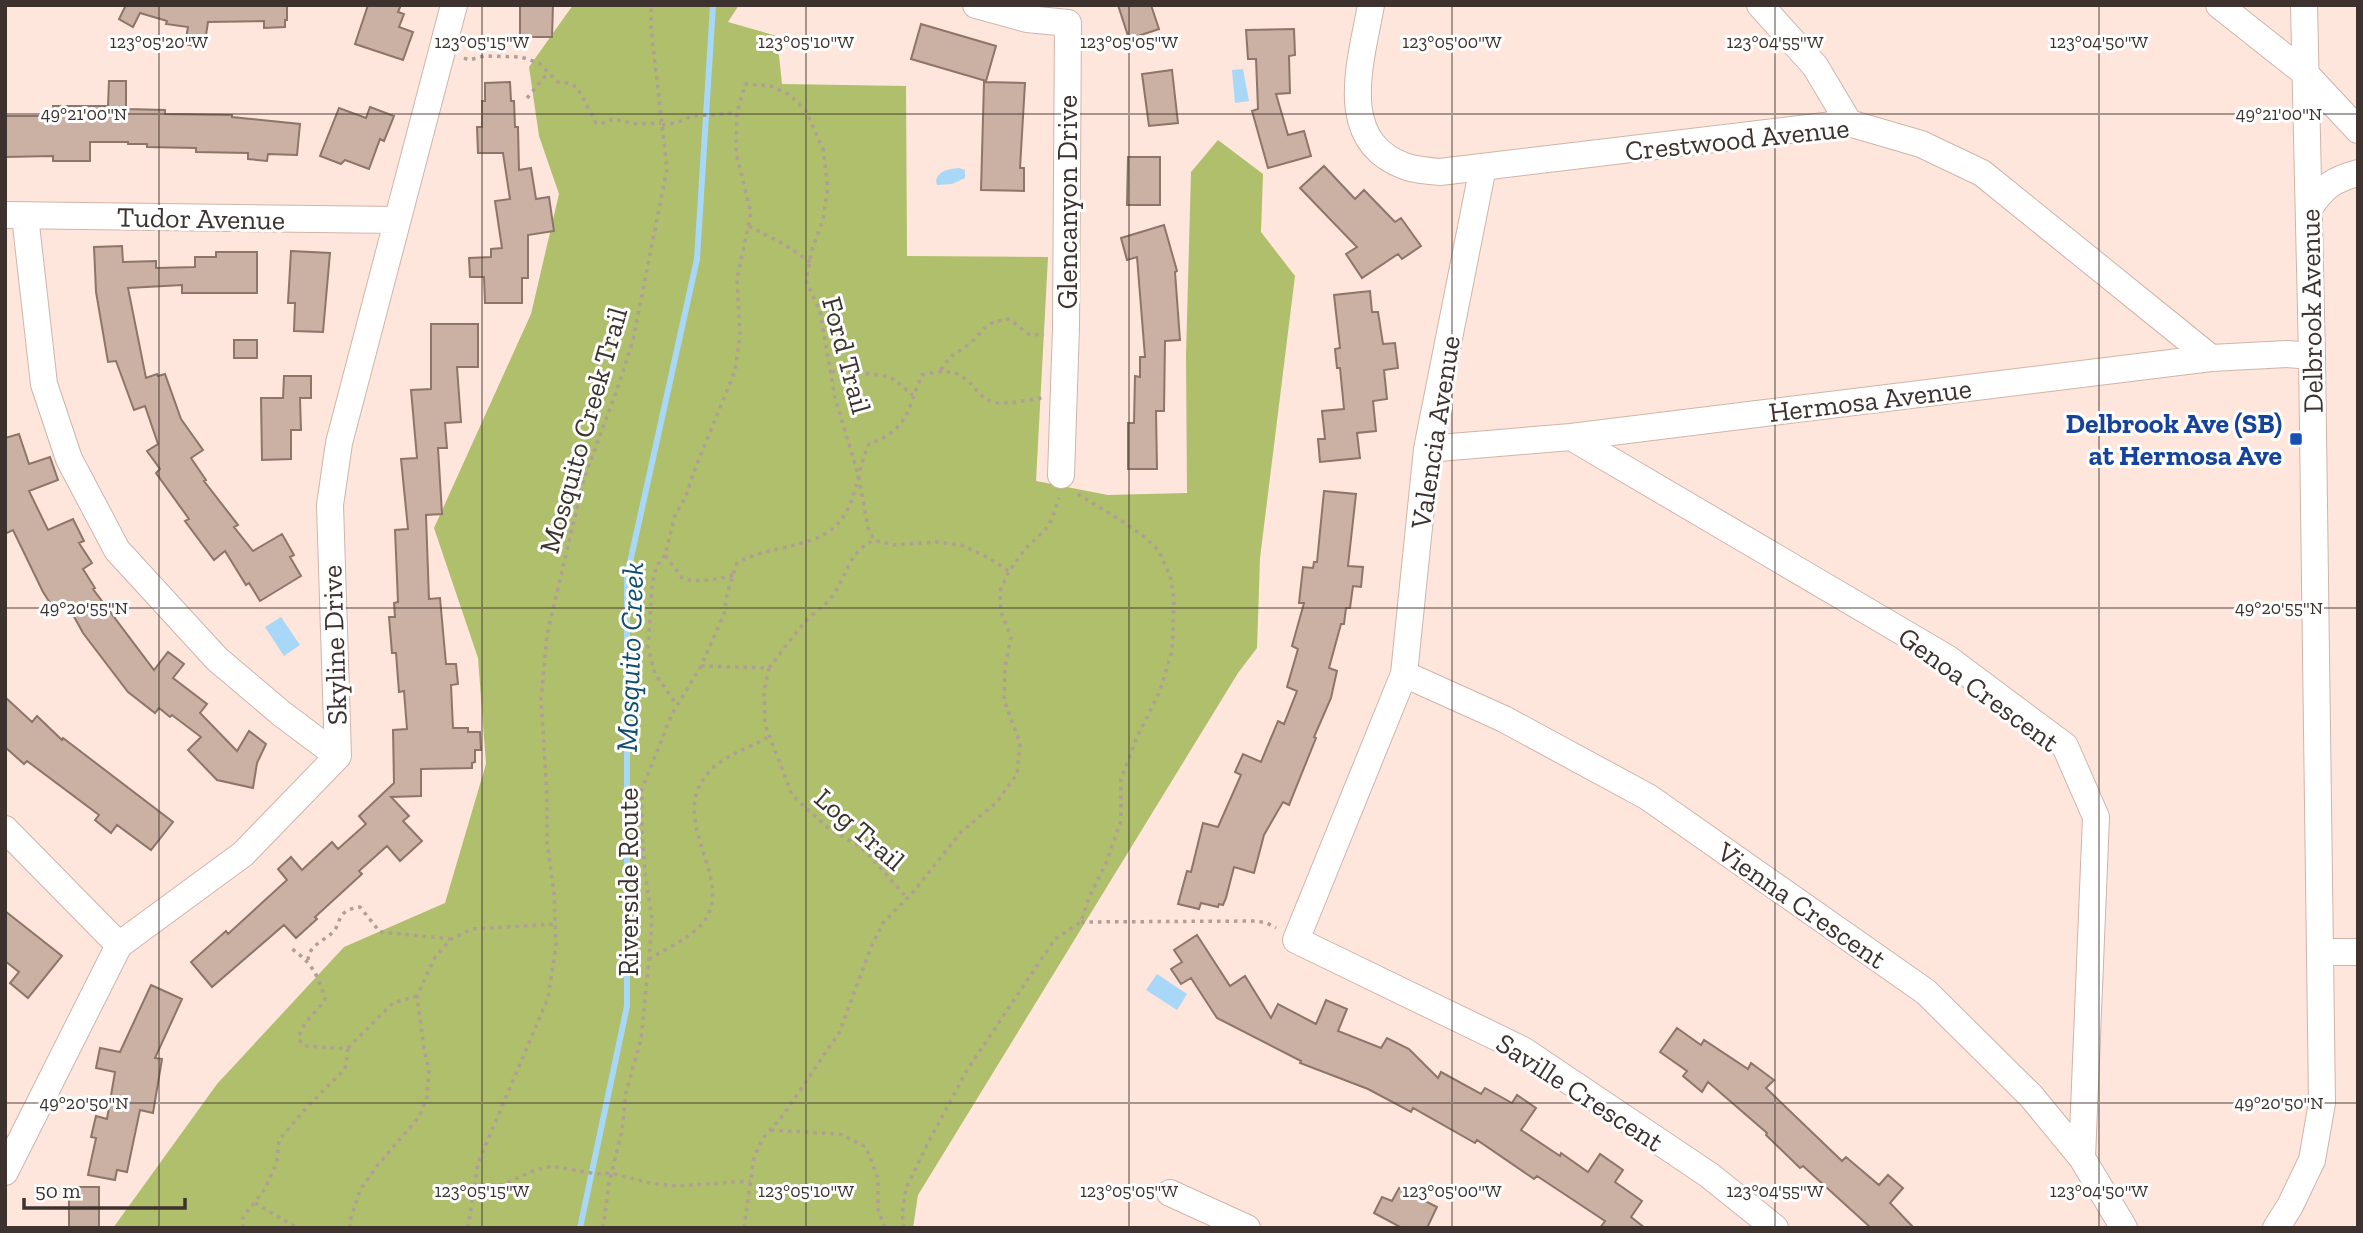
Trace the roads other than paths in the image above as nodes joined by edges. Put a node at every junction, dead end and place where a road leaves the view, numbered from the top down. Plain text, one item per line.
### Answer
1 (454, 5) edge
2 (976, 5) edge
3 (1371, 5) edge
4 (1760, 5) edge
5 (2219, 5) edge
6 (2304, 5) edge
7 (1068, 14) edge
8 (2305, 73) junction
9 (1849, 123) junction
10 (2358, 130) edge
11 (1483, 167) junction
12 (2358, 173) edge
13 (2309, 209) junction
14 (15, 216) edge
15 (397, 220) junction
16 (2312, 356) junction
17 (2211, 358) junction
18 (1571, 437) junction
19 (1427, 449) junction
20 (1061, 478) road end
21 (1404, 674) junction
22 (338, 756) junction
23 (5, 829) edge
24 (1296, 940) joint
25 (119, 945) junction
26 (2320, 952) junction
27 (2358, 952) edge
28 (2082, 1158) junction
29 (5, 1172) edge
30 (1170, 1193) dead end
31 (1247, 1228) edge
32 (1774, 1228) edge
33 (2124, 1228) edge
34 (2276, 1228) edge

1 - 15 street, Skyline Drive
2 - 7 street, Glencanyon Drive
3 - 11 street
4 - 9 street
5 - 8 street
6 - 8 street, Delbrook Avenue
7 - 20 street, Glencanyon Drive
8 - 10 street
8 - 13 street, Delbrook Avenue
9 - 11 street, Crestwood Avenue
9 - 17 street, Crestwood Avenue
11 - 19 street, Valencia Avenue
12 - 13 street
13 - 16 street, Delbrook Avenue
14 - 15 street, Tudor Avenue
14 - 22 street
15 - 22 street, Skyline Drive
16 - 17 street, Hermosa Avenue
16 - 26 street, Delbrook Avenue
17 - 18 street, Hermosa Avenue
18 - 19 street, Hermosa Avenue
18 - 28 street, Genoa Crescent
19 - 21 street, Valencia Avenue
21 - 24 street, Valencia Avenue
21 - 28 street, Vienna Crescent
22 - 25 street, Skyline Drive
23 - 25 street
24 - 32 street, Saville Crescent
25 - 29 street, Skyline Drive
26 - 27 street
26 - 34 street, Delbrook Avenue
28 - 33 street, Vienna Crescent
30 - 31 street

